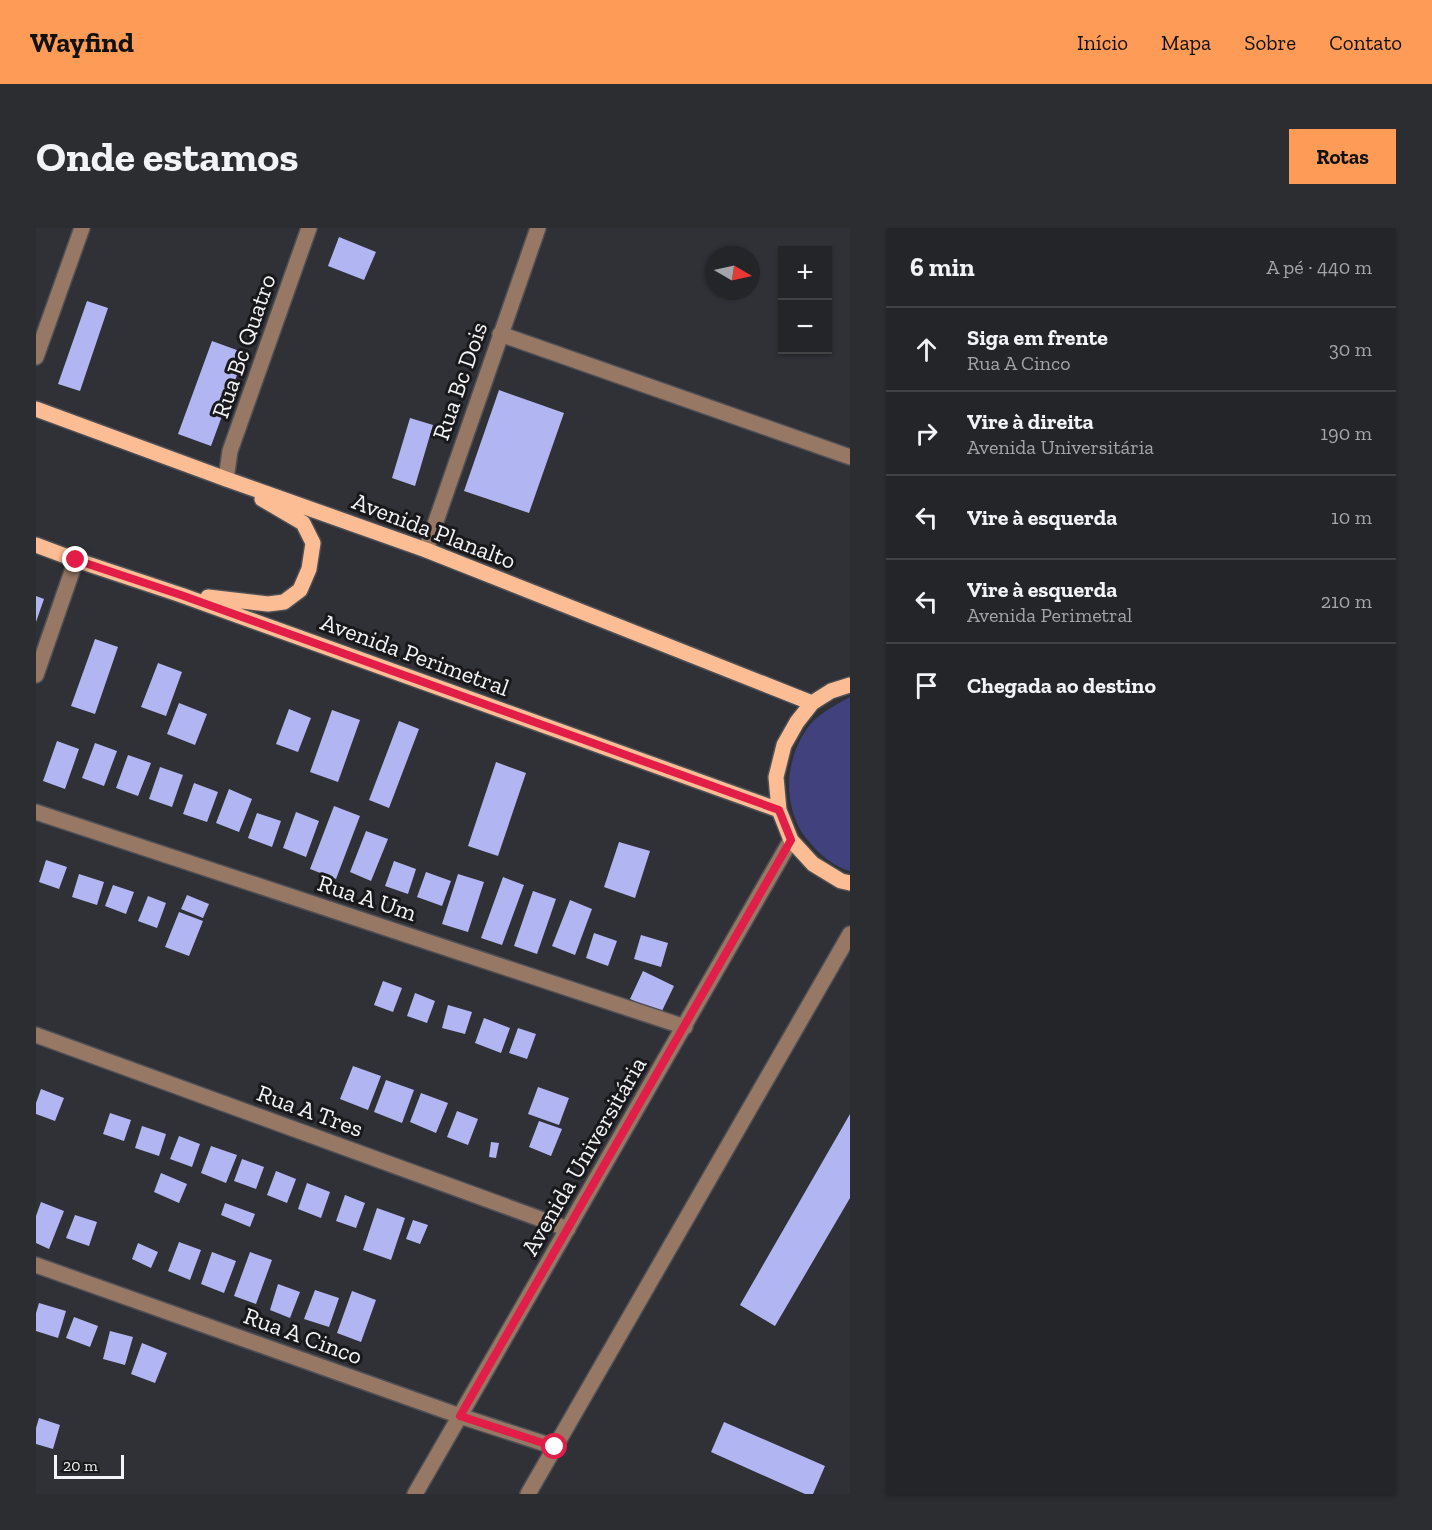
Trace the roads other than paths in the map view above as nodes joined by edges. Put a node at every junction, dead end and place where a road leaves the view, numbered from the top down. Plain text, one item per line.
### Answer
1 (82, 228) edge
2 (309, 228) edge
3 (538, 228) edge
4 (500, 333) junction
5 (36, 357) edge
6 (36, 409) edge
7 (850, 457) edge
8 (226, 479) junction
9 (36, 544) edge
10 (426, 549) junction
11 (76, 560) junction
12 (181, 595) junction
13 (36, 675) edge
14 (850, 685) edge
15 (812, 704) junction
16 (779, 810) junction
17 (36, 812) edge
18 (791, 840) junction
19 (850, 884) edge
20 (850, 934) edge
21 (685, 1027) junction
22 (36, 1035) edge
23 (568, 1229) junction
24 (36, 1265) edge
25 (460, 1416) junction
26 (555, 1447) junction
27 (415, 1494) edge
28 (528, 1494) edge

1 - 5 street
2 - 8 street, Rua Bc Quatro
3 - 4 street, Rua Bc Dois
4 - 7 street
4 - 10 street, Rua Bc Dois
6 - 8 main road, Avenida Planalto
8 - 10 main road, Avenida Planalto
8 - 12 main road
9 - 11 main road, Avenida Perimetral
10 - 15 main road, Avenida Planalto
11 - 12 main road, Avenida Perimetral
11 - 13 street
12 - 16 main road, Avenida Perimetral
14 - 15 main road
15 - 16 main road
16 - 18 main road
17 - 21 street, Rua A Um
18 - 19 main road
18 - 21 street, Avenida Universitária
20 - 26 street
21 - 23 street, Avenida Universitária
22 - 23 street, Rua A Tres
23 - 25 street, Avenida Universitária
24 - 25 street, Rua A Cinco
25 - 26 street, Rua A Cinco
25 - 27 street, Avenida Universitária
26 - 28 street

